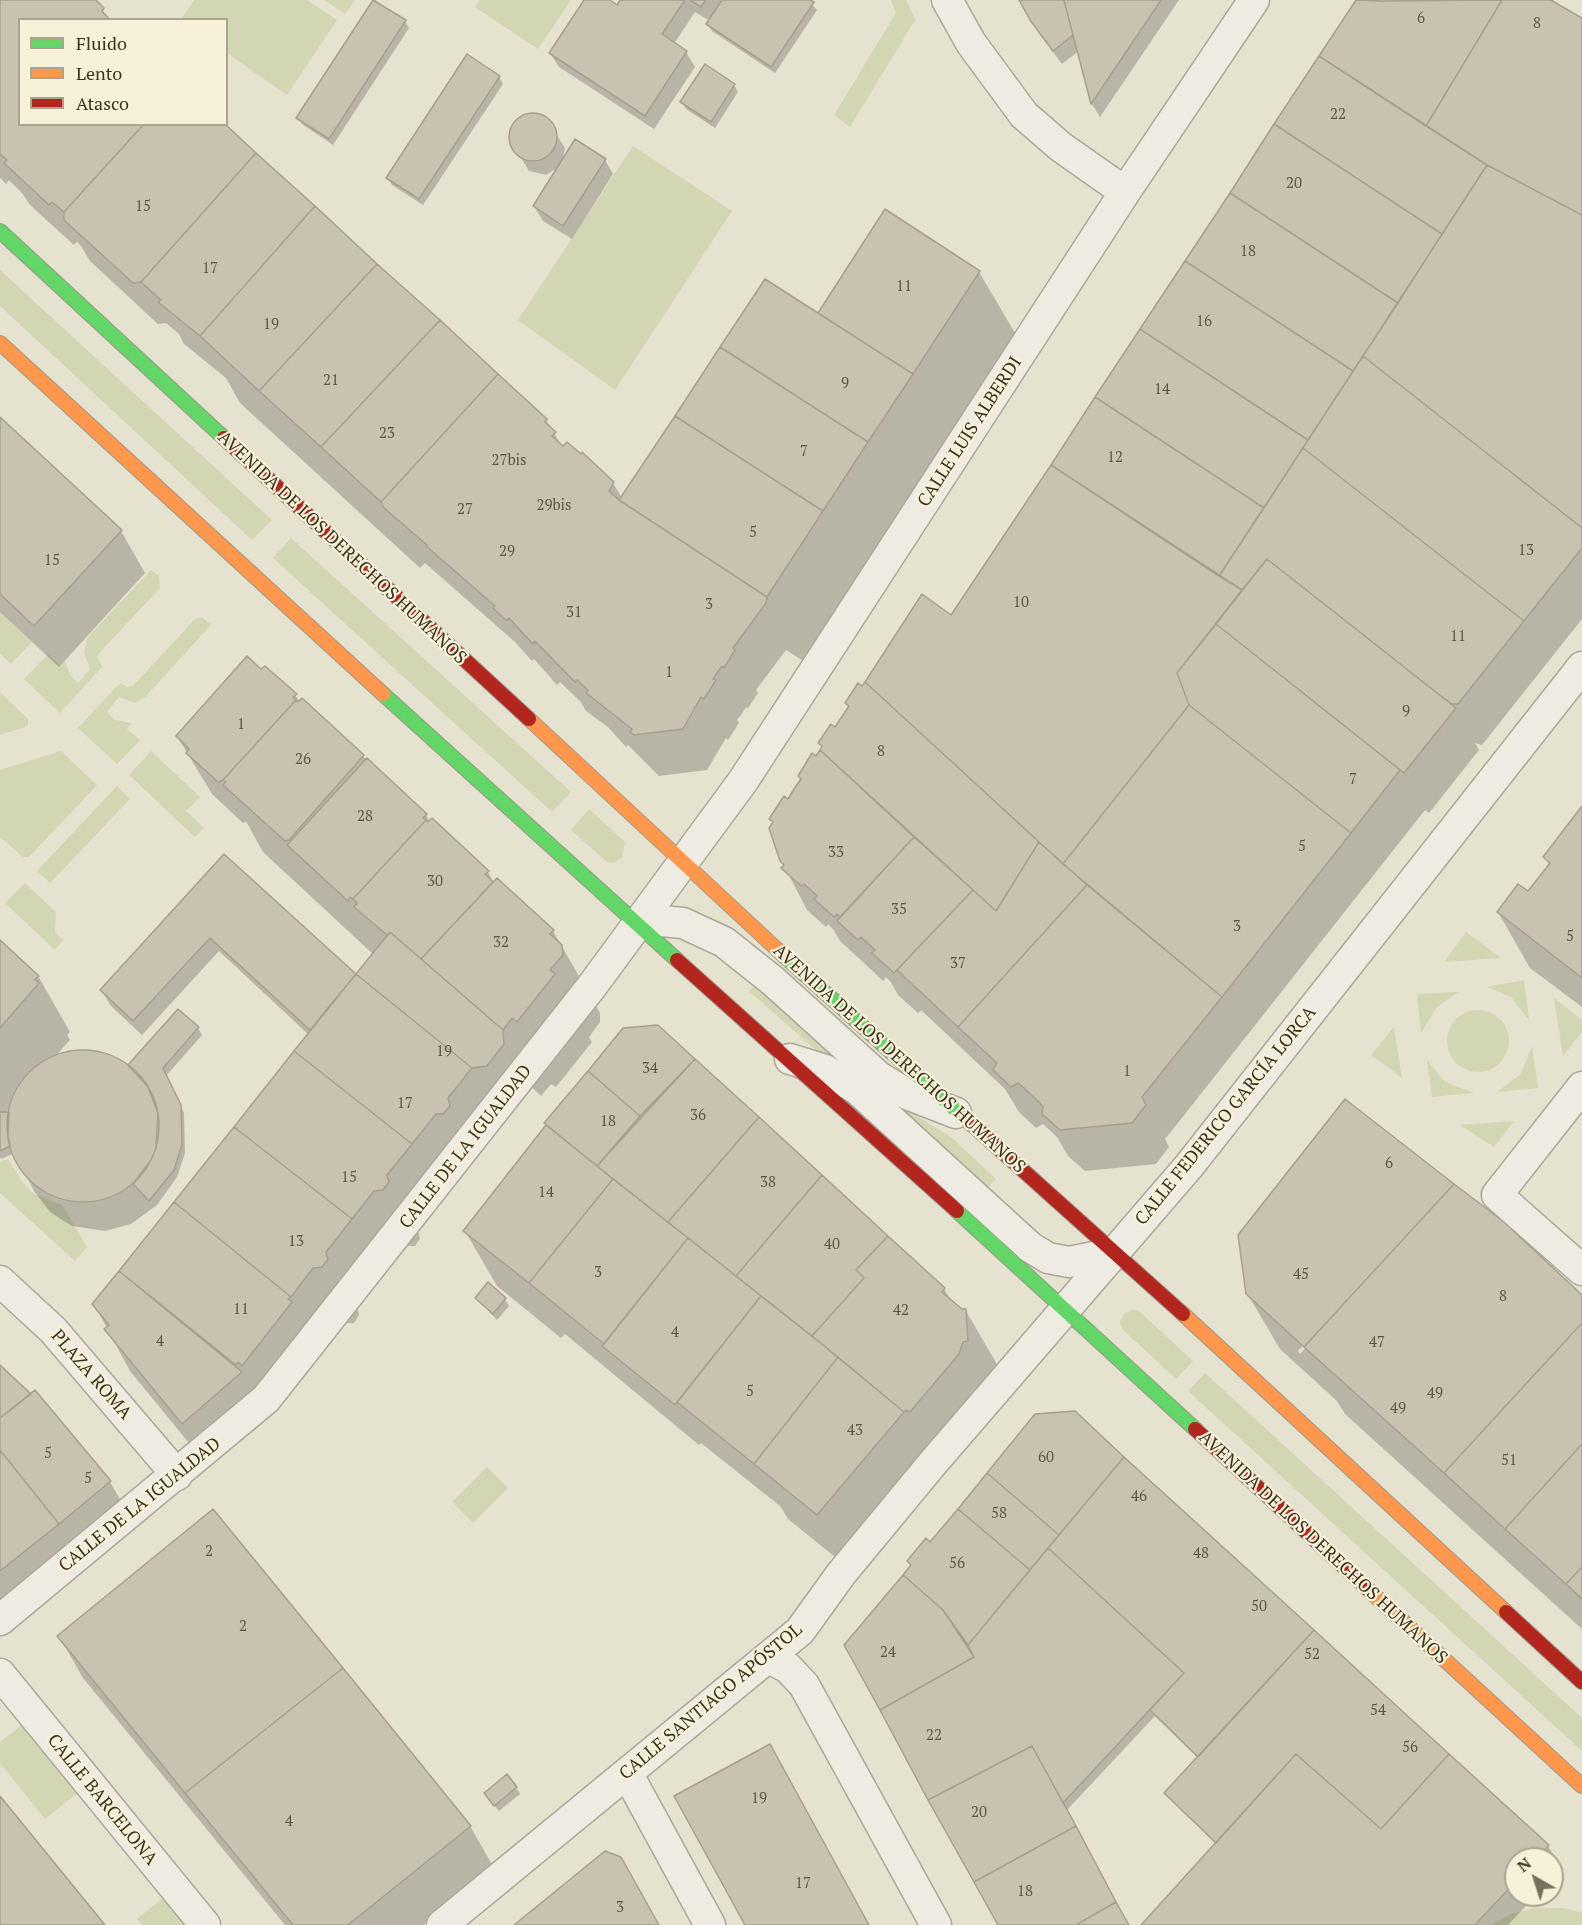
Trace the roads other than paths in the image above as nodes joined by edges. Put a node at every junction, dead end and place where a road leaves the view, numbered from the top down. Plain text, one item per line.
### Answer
1 (947, 0) edge
2 (1254, 0) edge
3 (1125, 192) junction
4 (0, 231) edge
5 (0, 343) edge
6 (1582, 667) edge
7 (684, 863) junction
8 (639, 925) junction
9 (790, 1059) junction
10 (1582, 1087) edge
11 (960, 1115) junction
12 (1114, 1253) junction
13 (1582, 1270) edge
14 (0, 1281) edge
15 (1065, 1310) junction
16 (177, 1474) junction
17 (0, 1620) edge
18 (769, 1658) junction
19 (0, 1674) edge
20 (1582, 1682) edge
21 (627, 1773) junction
22 (1582, 1786) edge
23 (205, 1925) edge
24 (442, 1925) edge
25 (710, 1925) edge
26 (936, 1925) edge

1 - 3 street
2 - 3 street, CALLE LUIS ALBERDI
3 - 7 street, CALLE LUIS ALBERDI
4 - 7 street, AVENIDA DE LOS DERECHOS HUMANOS
5 - 8 street, AVENIDA DE LOS DERECHOS HUMANOS
6 - 12 street, CALLE FEDERICO GARCÍA LORCA
7 - 8 street
7 - 11 street, AVENIDA DE LOS DERECHOS HUMANOS
8 - 9 street, AVENIDA DE LOS DERECHOS HUMANOS
8 - 11 street
8 - 16 street, CALLE DE LA IGUALDAD
9 - 12 street
9 - 15 street, AVENIDA DE LOS DERECHOS HUMANOS
10 - 13 street
11 - 12 street, AVENIDA DE LOS DERECHOS HUMANOS
12 - 15 street
12 - 20 street, AVENIDA DE LOS DERECHOS HUMANOS
14 - 16 street, PLAZA ROMA
15 - 18 street, CALLE SANTIAGO APÓSTOL
15 - 22 street, AVENIDA DE LOS DERECHOS HUMANOS
16 - 17 street, CALLE DE LA IGUALDAD
18 - 21 street, CALLE SANTIAGO APÓSTOL
18 - 26 street
19 - 23 street, CALLE BARCELONA
21 - 24 street, CALLE SANTIAGO APÓSTOL
21 - 25 street

